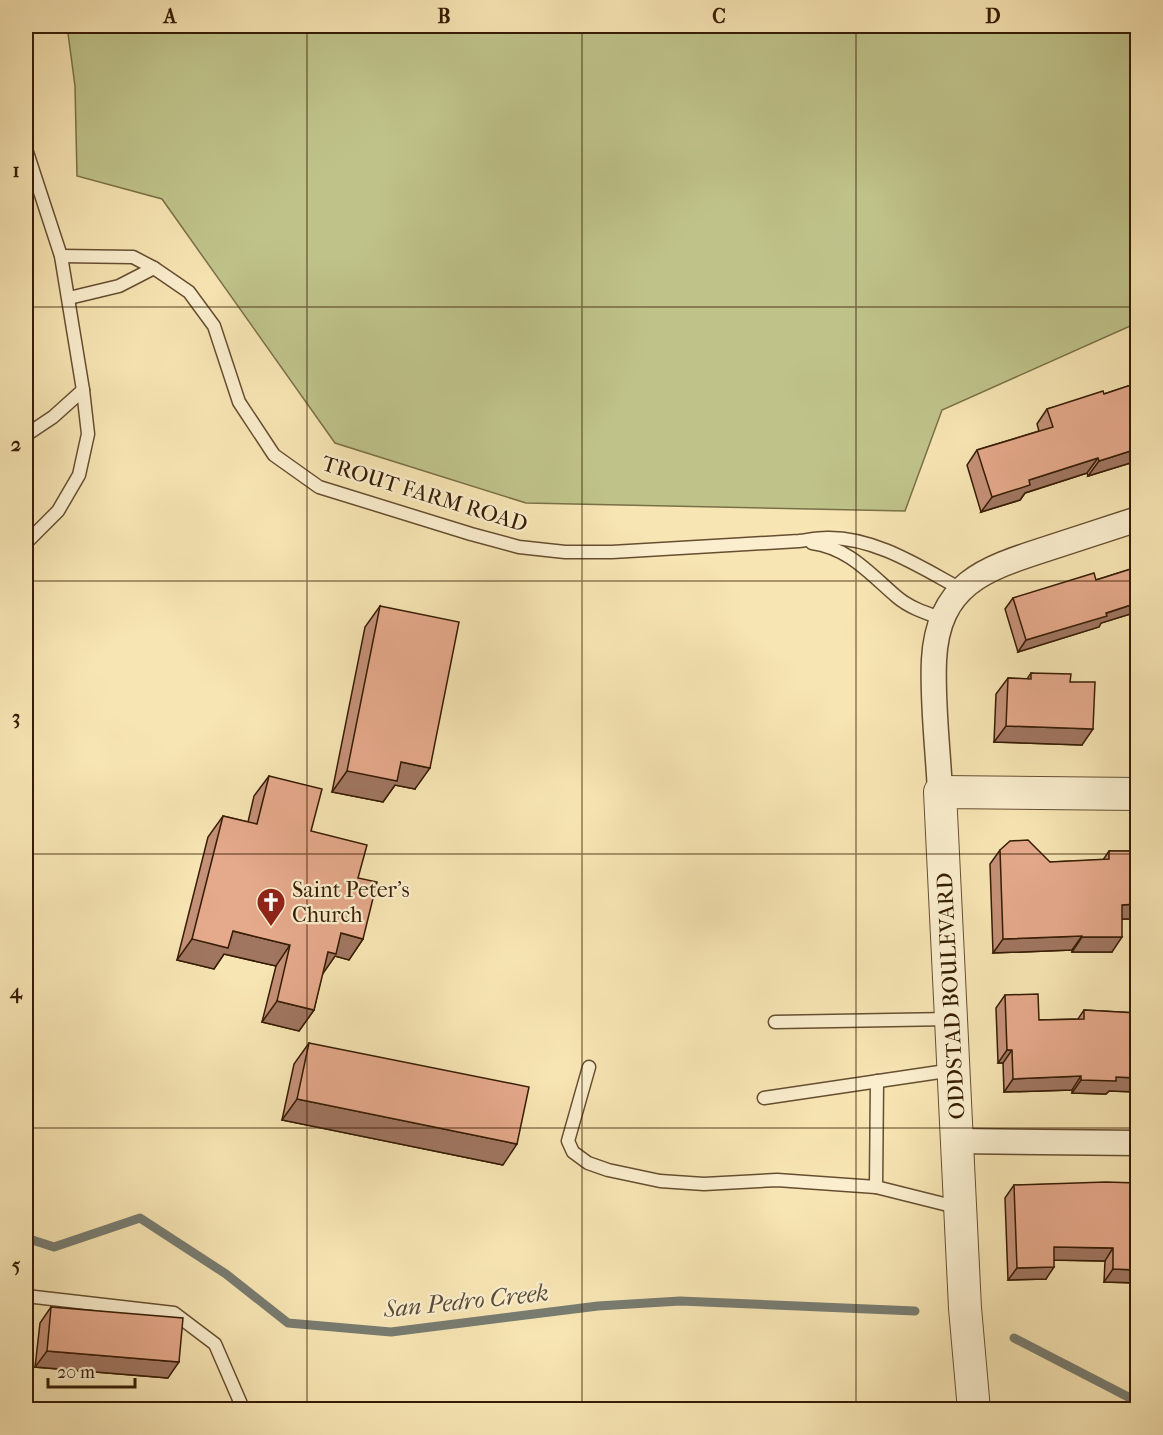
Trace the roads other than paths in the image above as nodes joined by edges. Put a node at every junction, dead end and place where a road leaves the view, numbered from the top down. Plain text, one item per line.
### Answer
1 (26, 149) edge
2 (60, 256) junction
3 (154, 268) junction
4 (69, 298) junction
5 (83, 390) junction
6 (26, 435) edge
7 (1137, 519) edge
8 (799, 541) junction
9 (26, 543) edge
10 (961, 589) junction
11 (943, 619) junction
12 (940, 792) junction
13 (1137, 794) edge
14 (951, 1019) junction
15 (775, 1022) dead end
16 (590, 1067) dead end
17 (954, 1070) junction
18 (877, 1081) junction
19 (764, 1098) dead end
20 (957, 1141) junction
21 (1137, 1143) edge
22 (876, 1187) junction
23 (960, 1208) junction
24 (26, 1296) edge
25 (241, 1404) dead end
26 (974, 1410) edge

1 - 2 lane
2 - 3 lane, TROUT FARM ROAD
2 - 4 lane
3 - 4 lane
3 - 8 lane, TROUT FARM ROAD
4 - 5 lane
5 - 6 lane
5 - 9 lane
7 - 10 street
8 - 10 lane, TROUT FARM ROAD
8 - 11 lane, TROUT FARM ROAD
10 - 11 street, ODDSTAD BOULEVARD
11 - 12 street, ODDSTAD BOULEVARD
12 - 13 street
12 - 14 street, ODDSTAD BOULEVARD
14 - 15 lane
14 - 17 street, ODDSTAD BOULEVARD
16 - 22 lane
17 - 18 lane
17 - 20 street, ODDSTAD BOULEVARD
18 - 19 lane
18 - 22 lane
20 - 21 street
20 - 23 street, ODDSTAD BOULEVARD
22 - 23 lane
23 - 26 street, ODDSTAD BOULEVARD
24 - 25 lane

